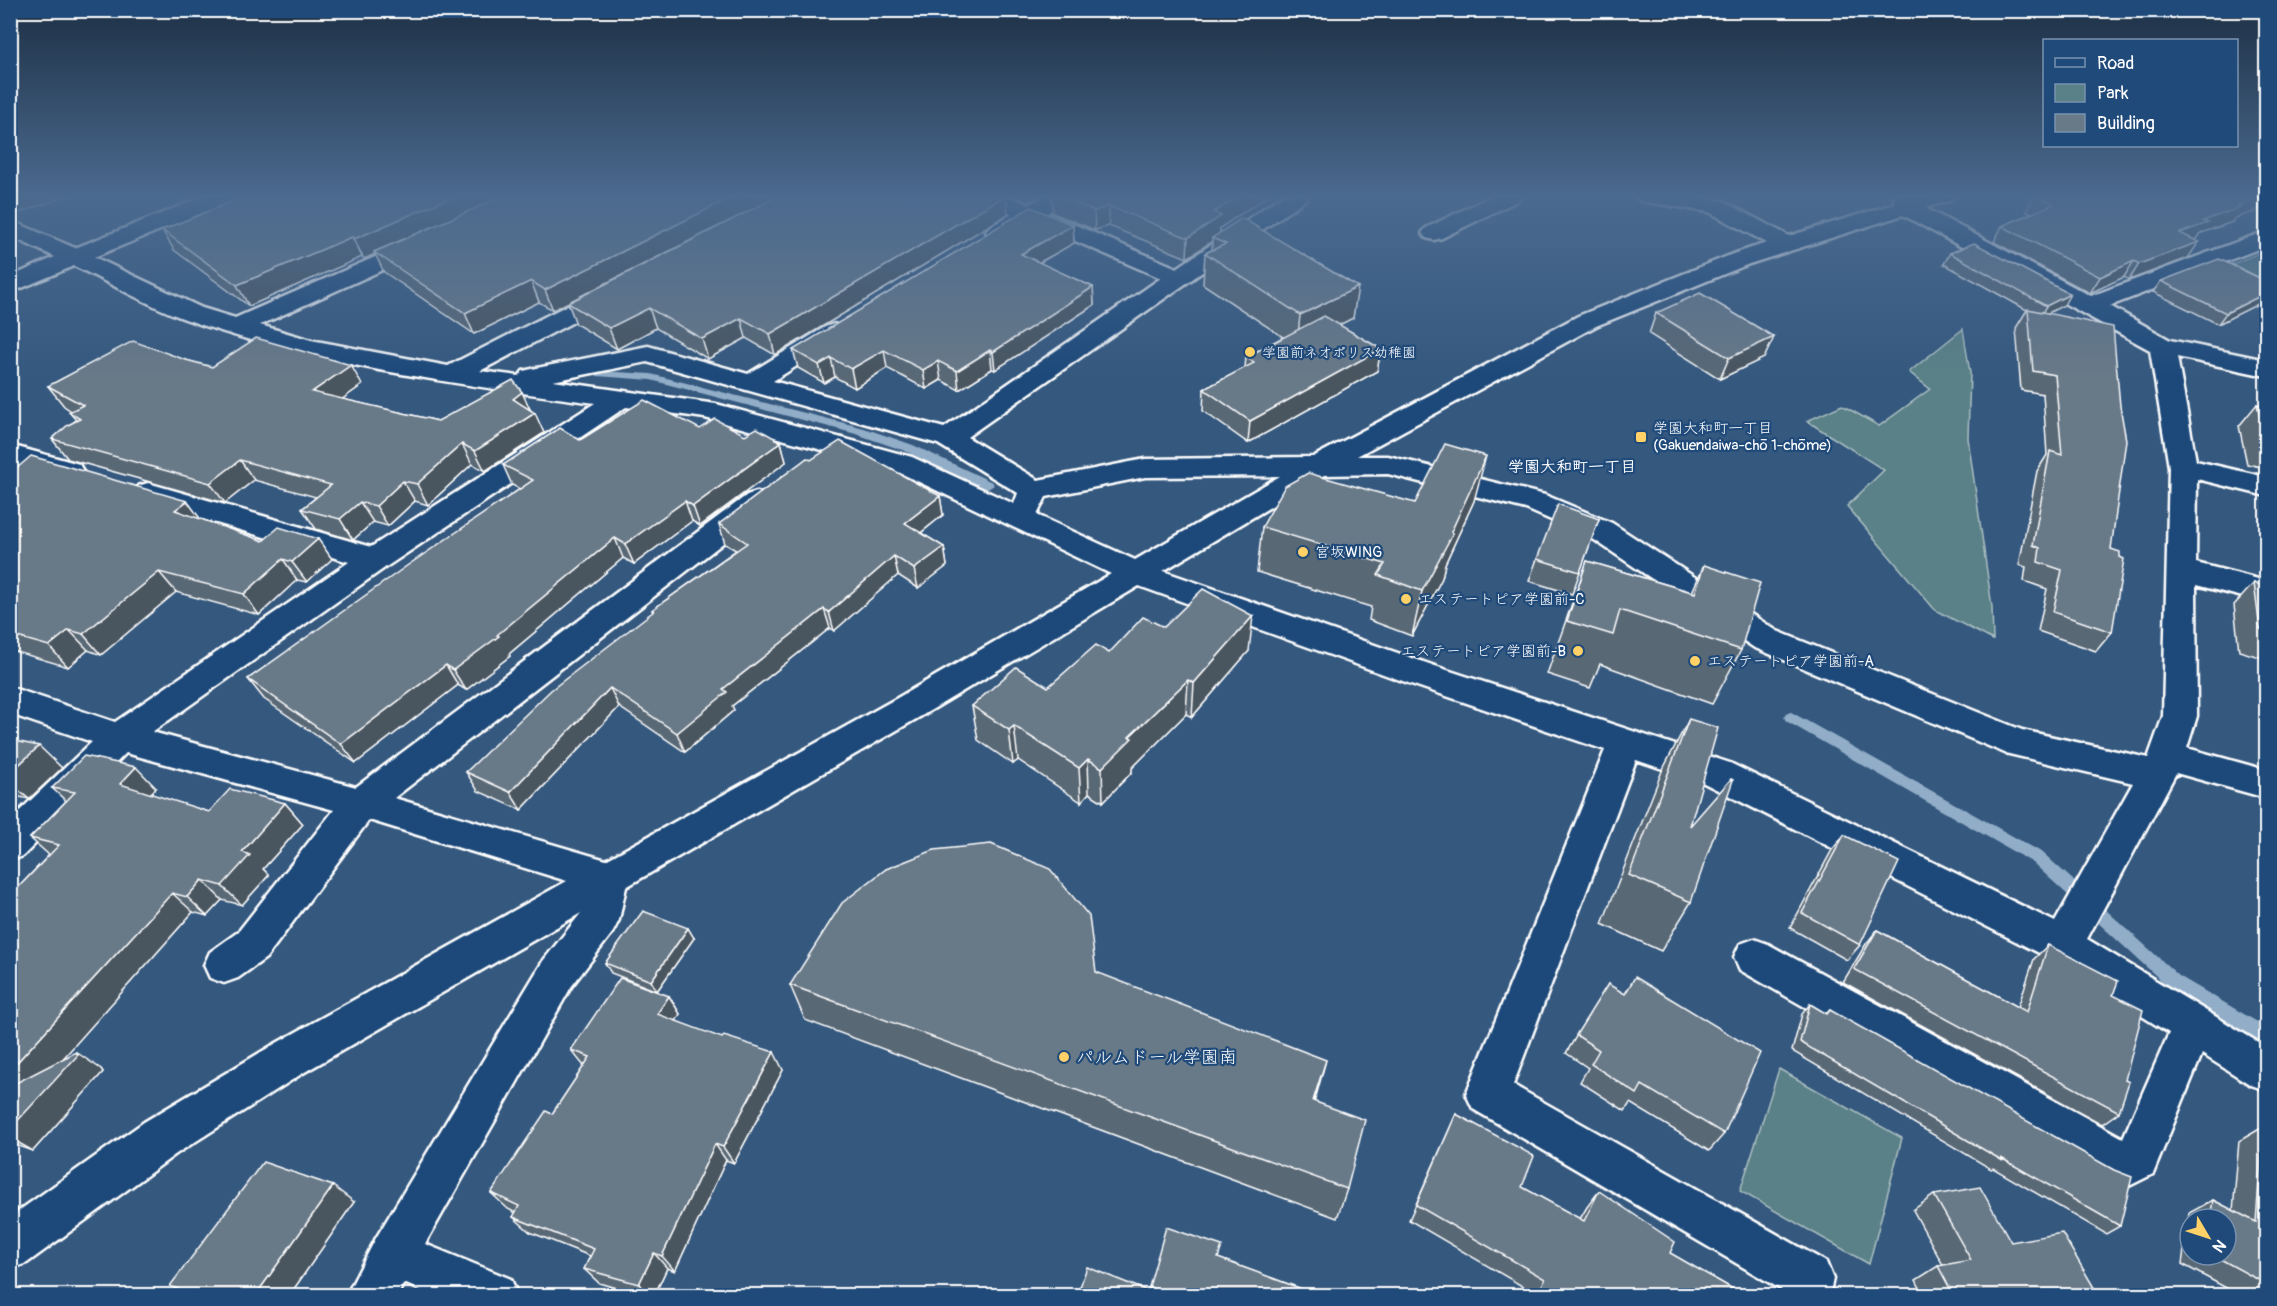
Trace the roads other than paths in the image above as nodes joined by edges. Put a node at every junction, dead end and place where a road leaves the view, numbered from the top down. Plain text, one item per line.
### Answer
1 (394, 256) edge
2 (1129, 256) edge
3 (1209, 256) edge
4 (1751, 256) edge
5 (2003, 256) edge
6 (2219, 256) edge
7 (74, 257) joint
8 (1178, 277) junction
9 (631, 282) edge
10 (10, 286) edge
11 (2090, 305) junction
12 (850, 322) edge
13 (235, 327) junction
14 (2162, 346) junction
15 (2266, 368) edge
16 (452, 375) junction
17 (504, 382) junction
18 (751, 383) junction
19 (621, 398) junction
20 (948, 438) junction
21 (832, 444) junction
22 (10, 454) edge
23 (1316, 467) junction
24 (2183, 467) junction
25 (90, 477) edge
26 (2266, 486) edge
27 (124, 487) edge
28 (1034, 490) junction
29 (1022, 518) junction
30 (375, 558) junction
31 (2180, 570) junction
32 (1138, 574) junction
33 (2266, 592) edge
34 (10, 700) edge
35 (119, 736) junction
36 (1625, 744) junction
37 (2161, 765) junction
38 (2266, 784) edge
39 (361, 803) junction
40 (10, 845) edge
41 (609, 877) junction
42 (2063, 945) junction
43 (1754, 957) dead end
44 (224, 965) dead end
45 (2193, 1025) junction
46 (2266, 1070) edge
47 (10, 1246) edge
48 (393, 1255) junction
49 (370, 1296) edge
50 (494, 1296) edge
51 (1805, 1296) edge

1 - 13 street
2 - 8 street
3 - 8 street
4 - 23 street
5 - 11 street
6 - 11 street
7 - 10 street
7 - 13 street
8 - 20 street
9 - 16 street
11 - 14 street
12 - 18 street
13 - 16 street
14 - 15 street
14 - 24 street
16 - 17 street
17 - 18 street
17 - 19 street
18 - 20 street
19 - 21 street
19 - 30 street
20 - 28 street
21 - 29 street
21 - 39 street
22 - 25 street
23 - 28 street
23 - 32 street
23 - 37 street
24 - 26 street
24 - 31 street
27 - 30 street
28 - 29 street
29 - 32 street
30 - 35 street
31 - 33 street
31 - 37 street
32 - 36 street
32 - 41 street
34 - 35 street
35 - 39 street
35 - 40 street
36 - 42 street
36 - 51 street
37 - 38 street
37 - 42 street
39 - 41 street
39 - 44 street
41 - 47 street
41 - 48 street
42 - 45 street
43 - 45 street
45 - 46 street
48 - 49 street
48 - 50 street

